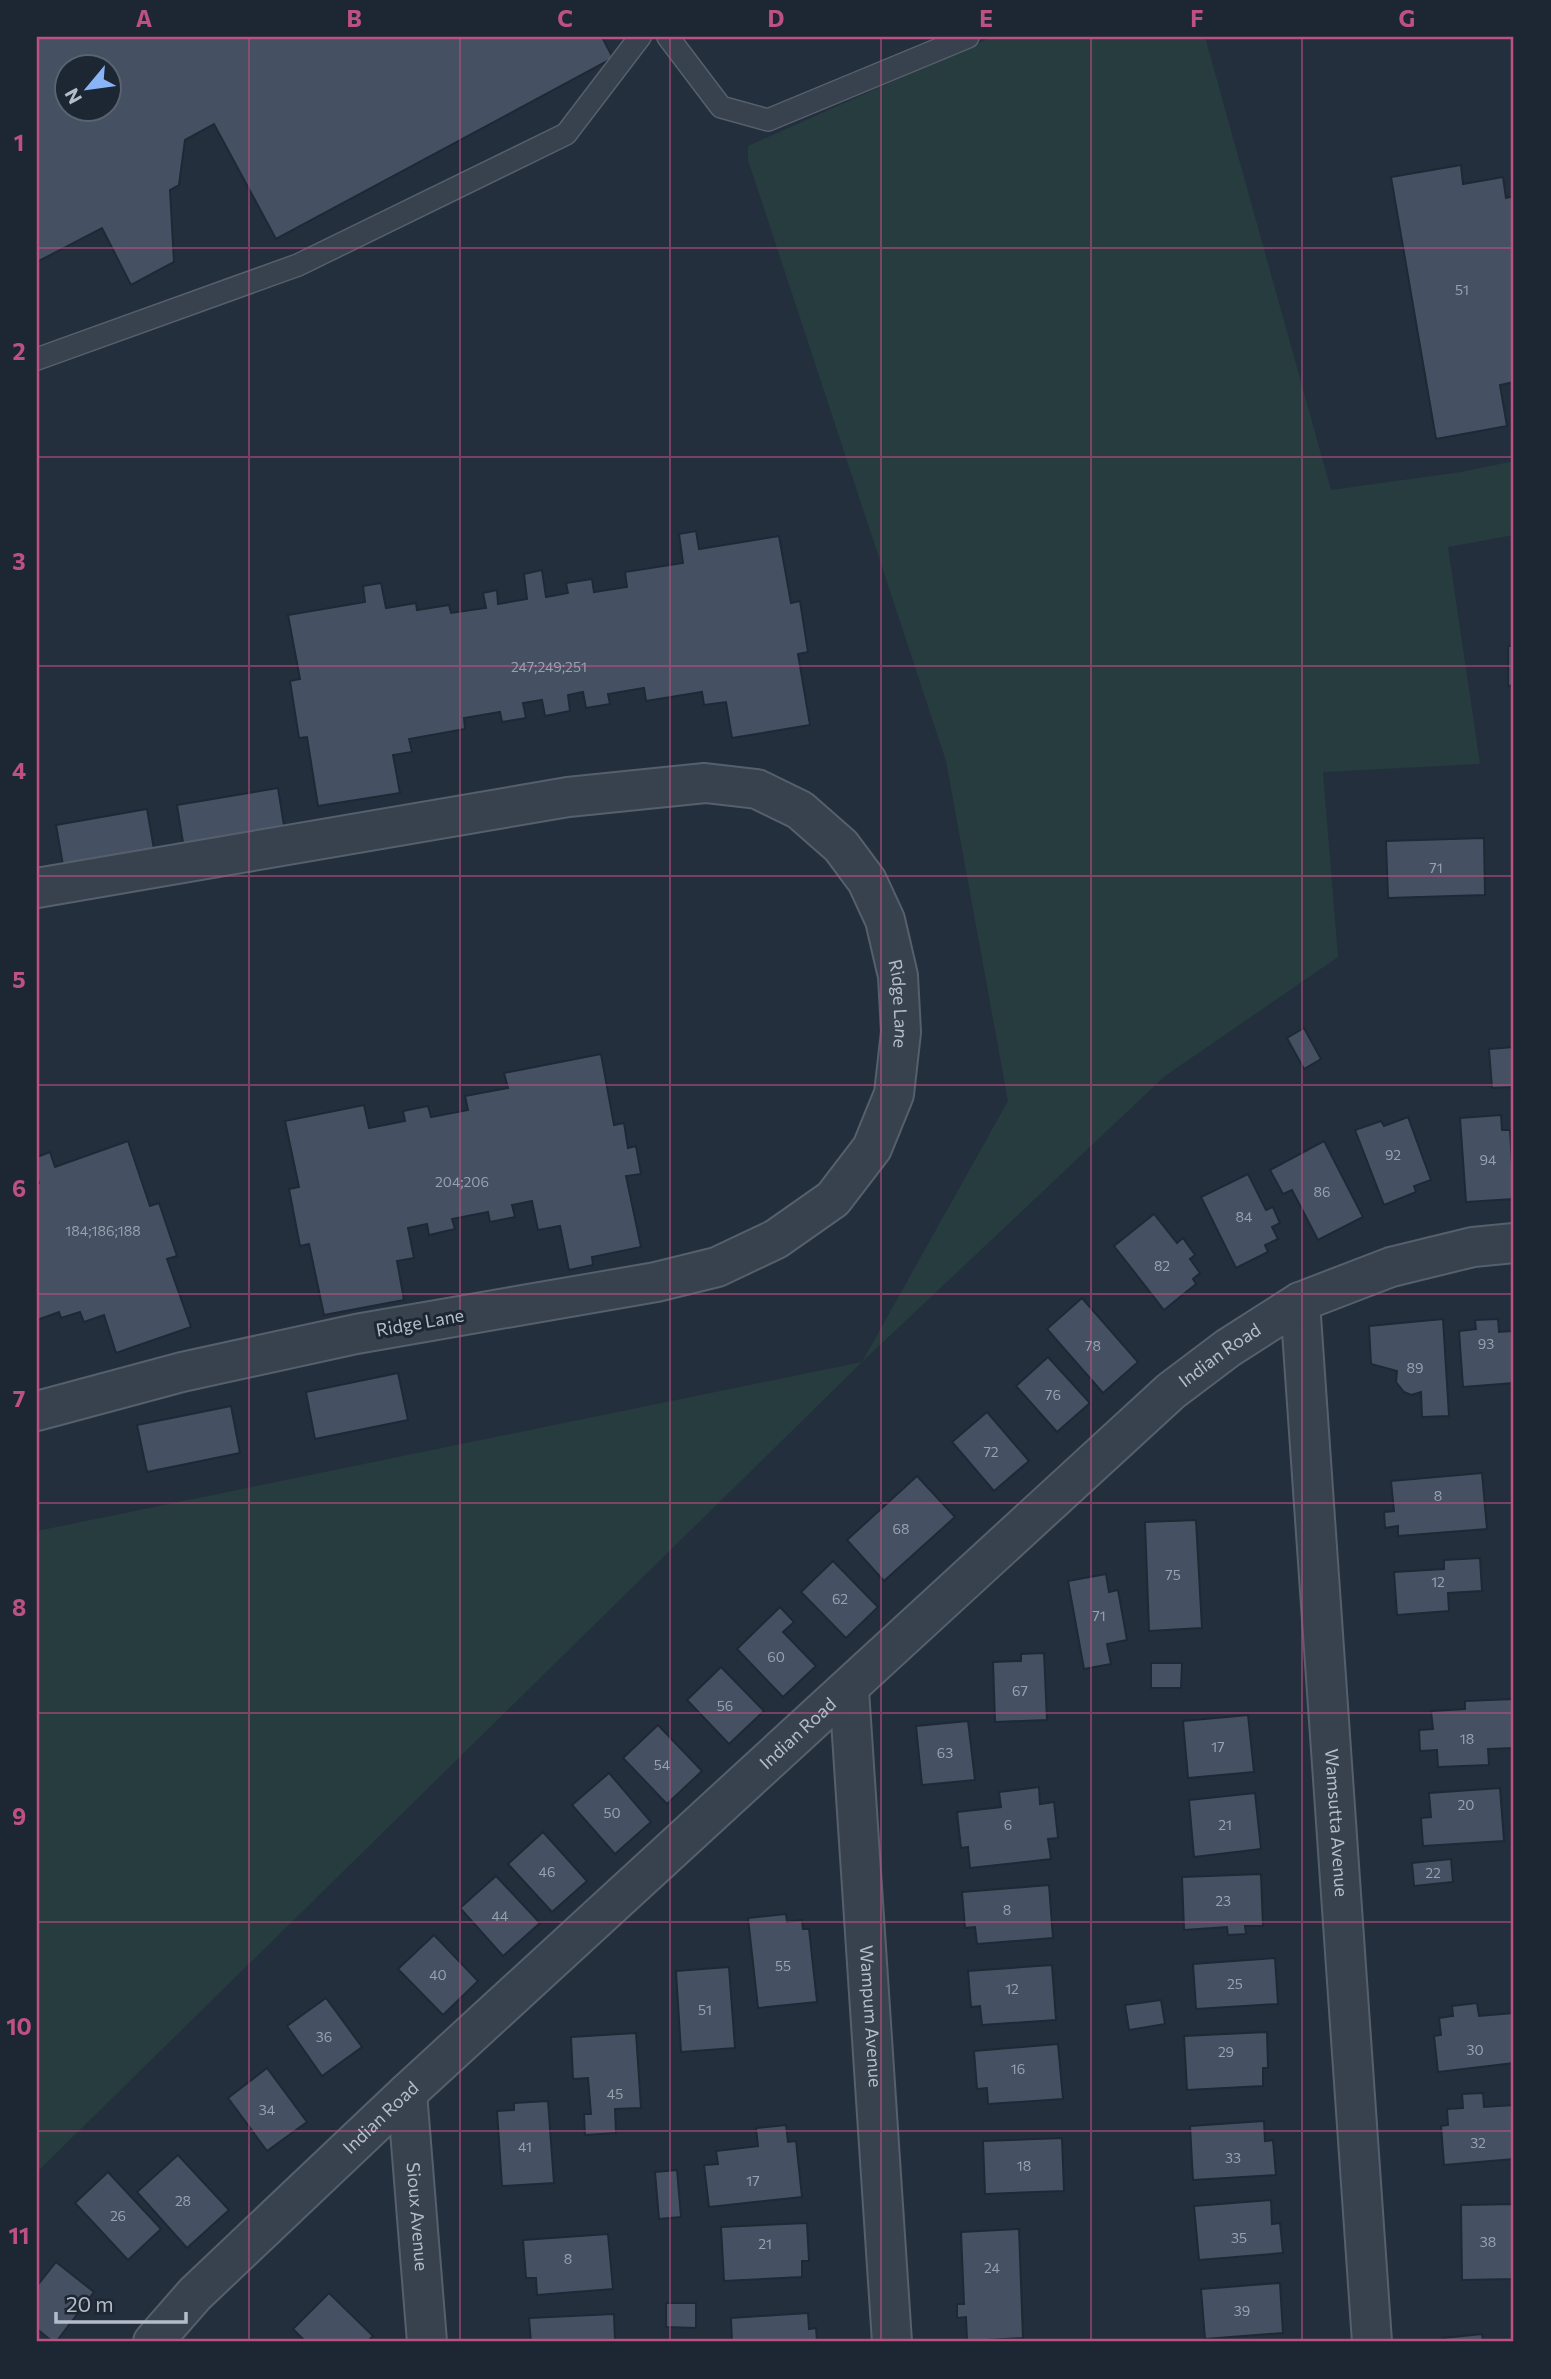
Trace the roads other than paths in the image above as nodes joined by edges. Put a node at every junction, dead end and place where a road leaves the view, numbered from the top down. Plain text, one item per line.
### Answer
1 (640, 37) edge
2 (668, 37) edge
3 (968, 37) edge
4 (37, 359) edge
5 (37, 888) edge
6 (1514, 1243) edge
7 (1300, 1302) junction
8 (37, 1411) edge
9 (849, 1690) junction
10 (407, 2093) junction
11 (153, 2342) edge
12 (427, 2342) edge
13 (892, 2342) edge
14 (1372, 2342) edge

1 - 4 lane
2 - 3 lane
5 - 8 street, Ridge Lane
6 - 7 street, Indian Road
7 - 9 street, Indian Road
7 - 14 street, Wamsutta Avenue
9 - 10 street, Indian Road
9 - 13 street, Wampum Avenue
10 - 11 street, Indian Road
10 - 12 street, Sioux Avenue

